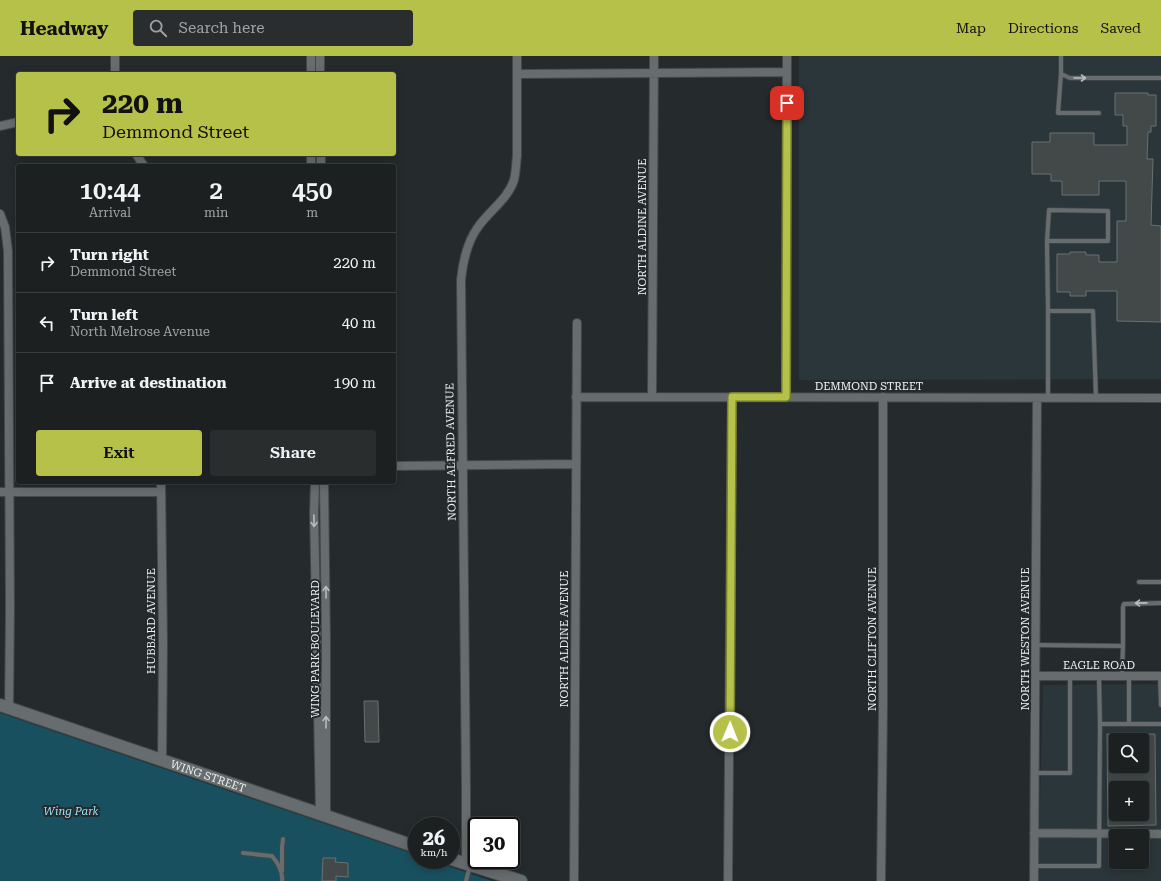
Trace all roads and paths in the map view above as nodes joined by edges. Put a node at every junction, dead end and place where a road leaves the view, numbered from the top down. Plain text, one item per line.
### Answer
1 (115, 56) edge
2 (311, 56) edge
3 (320, 56) edge
4 (517, 56) edge
5 (654, 56) edge
6 (787, 56) edge
7 (1061, 56) edge
8 (115, 72) edge
9 (311, 72) edge
10 (320, 72) edge
11 (654, 72) junction
12 (787, 72) junction
13 (517, 74) junction
14 (1061, 74) junction
15 (1161, 78) edge
16 (1099, 113) dead end
17 (16, 122) edge
18 (0, 126) edge
19 (0, 214) edge
20 (1047, 241) junction
21 (1048, 311) junction
22 (577, 322) dead end
23 (576, 397) junction
24 (652, 397) junction
25 (732, 397) junction
26 (786, 397) junction
27 (883, 397) junction
28 (1037, 398) junction
29 (1048, 398) junction
30 (1096, 398) junction
31 (1161, 398) edge
32 (576, 464) junction
33 (463, 465) junction
34 (396, 466) edge
35 (161, 484) edge
36 (315, 484) edge
37 (324, 484) edge
38 (0, 492) edge
39 (9, 492) junction
40 (161, 492) junction
41 (1139, 582) dead end
42 (1161, 582) edge
43 (1161, 603) edge
44 (1036, 645) junction
45 (1123, 646) junction
46 (1099, 675) junction
47 (1126, 675) junction
48 (1036, 676) junction
49 (1070, 676) junction
50 (1160, 676) edge
51 (1161, 705) edge
52 (5, 706) edge
53 (1100, 724) junction
54 (1129, 724) junction
55 (1161, 724) edge
56 (162, 761) junction
57 (1035, 773) junction
58 (323, 815) junction
59 (1034, 833) junction
60 (1099, 834) junction
61 (1161, 834) edge
62 (283, 840) dead end
63 (408, 844) edge
64 (282, 852) junction
65 (243, 853) dead end
66 (272, 856) junction
67 (460, 862) edge
68 (468, 865) junction
69 (1034, 866) junction
70 (481, 869) edge
71 (282, 879) edge
72 (466, 881) edge
73 (520, 881) edge
74 (574, 881) edge
75 (728, 881) edge
76 (881, 881) edge
77 (1034, 881) edge

1 - 8 street
2 - 9 street
3 - 10 street
4 - 13 street, NORTH ALFRED AVENUE
5 - 11 street, NORTH ALDINE AVENUE
6 - 12 street
7 - 14 lane
11 - 12 street
11 - 13 street
11 - 24 street, NORTH ALDINE AVENUE
12 - 26 street
13 - 33 street, NORTH ALFRED AVENUE
14 -> 15 lane
14 - 16 lane
17 - 18 street
19 - 39 street
20 - 20 lane
20 - 21 lane
21 - 29 lane
21 - 30 lane
22 - 23 street, NORTH ALDINE AVENUE
23 - 24 street, DEMMOND STREET
23 - 32 street, NORTH ALDINE AVENUE
24 - 25 street, DEMMOND STREET
25 - 26 street, DEMMOND STREET
25 - 75 street
26 - 27 street, DEMMOND STREET
27 - 28 street, DEMMOND STREET
27 - 76 street, NORTH CLIFTON AVENUE
28 - 29 street, DEMMOND STREET
28 - 44 street, NORTH WESTON AVENUE
29 - 30 street, DEMMOND STREET
30 - 31 street, DEMMOND STREET
32 - 33 street
32 - 74 street, NORTH ALDINE AVENUE
33 - 34 street
33 - 68 street, NORTH ALFRED AVENUE
35 - 40 street, HUBBARD AVENUE
36 -> 58 street, WING PARK BOULEVARD
58 -> 37 street, WING PARK BOULEVARD
38 - 39 street
39 - 40 street
39 - 52 street
40 - 56 street, HUBBARD AVENUE
41 - 42 lane
43 -> 45 lane
44 - 45 lane
44 - 48 street, NORTH WESTON AVENUE
45 - 47 lane
46 - 47 street, EAGLE ROAD
46 - 49 street, EAGLE ROAD
46 - 53 lane
47 - 50 street, EAGLE ROAD
47 - 54 lane
48 - 49 street, EAGLE ROAD
48 - 57 street, NORTH WESTON AVENUE
49 - 57 lane
50 - 51 lane
52 - 56 street, WING STREET
53 - 54 lane
53 - 60 lane
54 - 55 lane
56 - 58 street, WING STREET
57 - 59 street, NORTH WESTON AVENUE
58 - 63 street, WING STREET
59 - 60 street
59 - 69 street, NORTH WESTON AVENUE
60 - 61 street
60 - 69 lane
62 - 64 lane
64 - 66 lane
64 - 71 lane
65 - 66 lane
66 - 71 lane
67 - 68 street
68 - 72 lane
69 - 77 street, NORTH WESTON AVENUE
70 - 73 street

